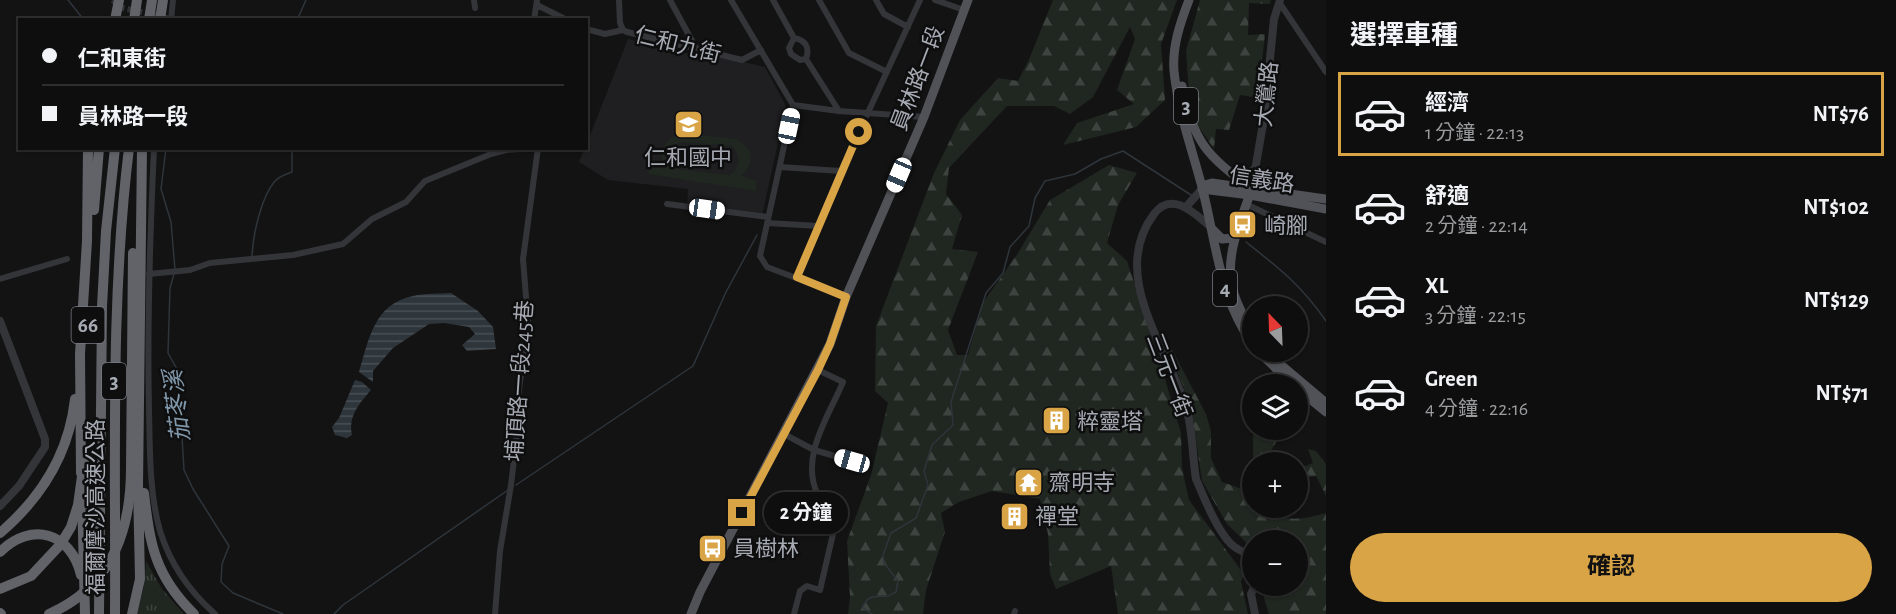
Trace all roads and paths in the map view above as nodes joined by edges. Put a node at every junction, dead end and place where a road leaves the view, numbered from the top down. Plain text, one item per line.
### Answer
1 (137, 0) edge
2 (152, 0) edge
3 (163, 0) edge
4 (173, 0) edge
5 (474, 0) edge
6 (619, 0) edge
7 (670, 0) edge
8 (731, 0) edge
9 (773, 0) edge
10 (819, 0) edge
11 (876, 0) edge
12 (920, 0) edge
13 (935, 0) edge
14 (968, 0) edge
15 (1189, 0) edge
16 (1195, 0) edge
17 (1279, 1) edge
18 (537, 3) edge
19 (475, 8) dead end
20 (964, 10) junction
21 (134, 18) edge
22 (149, 18) edge
23 (160, 18) edge
24 (171, 18) edge
25 (534, 18) edge
26 (563, 18) edge
27 (908, 27) junction
28 (588, 30) edge
29 (623, 30) junction
30 (794, 38) junction
31 (697, 50) junction
32 (762, 50) junction
33 (806, 58) junction
34 (887, 72) junction
35 (1326, 72) edge
36 (793, 105) junction
37 (839, 111) junction
38 (868, 113) junction
39 (924, 117) junction
40 (88, 150) edge
41 (99, 150) edge
42 (115, 150) edge
43 (129, 150) edge
44 (154, 150) edge
45 (506, 150) edge
46 (537, 150) edge
47 (142, 154) edge
48 (780, 167) junction
49 (1257, 167) junction
50 (842, 171) junction
51 (1234, 176) junction
52 (1202, 189) junction
53 (1250, 196) junction
54 (1321, 203) edge
55 (667, 204) dead end
56 (1186, 207) junction
57 (768, 220) junction
58 (819, 226) junction
59 (1211, 227) junction
60 (1234, 238) junction
61 (1326, 242) edge
62 (67, 259) dead end
63 (149, 274) junction
64 (797, 277) junction
65 (0, 279) edge
66 (846, 297) junction
67 (1242, 314) edge
68 (0, 321) edge
69 (1242, 328) edge
70 (80, 354) junction
71 (1269, 362) edge
72 (1278, 362) edge
73 (818, 370) junction
74 (1282, 374) edge
75 (1308, 397) edge
76 (1326, 403) edge
77 (1326, 412) edge
78 (784, 434) junction
79 (140, 450) junction
80 (814, 450) junction
81 (852, 461) dead end
82 (0, 506) edge
83 (0, 533) edge
84 (1242, 551) edge
85 (0, 552) edge
86 (0, 589) edge
87 (700, 592) junction
88 (1252, 596) edge
89 (85, 600) junction
90 (49, 614) edge
91 (85, 614) edge
92 (99, 614) edge
93 (115, 614) edge
94 (132, 614) edge
95 (195, 614) edge
96 (214, 614) edge
97 (495, 614) edge
98 (684, 614) edge
99 (691, 614) edge
100 (794, 614) edge
101 (1256, 614) edge

1 - 21 highway
2 - 22 highway
3 - 23 highway
4 - 24 street
5 - 19 street
6 - 29 street, 仁和九街
7 - 31 street
8 - 32 street
9 - 30 street
10 - 34 street
11 - 27 street
12 - 27 street
13 - 20 street
14 - 20 main road, 員林路一段
15 - 52 main road, 3
16 - 51 main road, 3
17 - 35 street
17 - 49 street, 大鶯路
18 - 25 street
18 - 26 street
20 - 39 main road, 員林路一段
27 - 34 street
28 - 29 street
29 - 31 street, 仁和九街
30 - 33 street
30 - 33 street
31 - 32 street, 仁和九街
32 - 36 street
33 - 37 street
34 - 38 street
36 - 37 street
36 - 48 street
37 - 38 street
38 - 39 street
38 - 50 street
39 - 66 main road, 員林路一段
40 - 70 highway
41 - 86 highway, 66, bridge
42 - 92 highway, 福爾摩沙高速公路 / 3
43 - 93 highway, 福爾摩沙高速公路 / 3
44 - 63 street
45 - 63 street
46 - 97 street, 埔頂路一段245巷
47 - 79 highway
47 - 90 highway, 66, bridge
48 - 50 street
48 - 57 street
49 - 51 street
49 - 53 street, 大鶯路
50 - 58 street
51 - 53 main road, 3
52 - 53 main road, 信義路
52 - 56 street
52 - 59 main road, 4
53 - 54 main road, 信義路 / 3
53 - 60 main road, 4
53 - 61 street
55 - 57 street
56 - 59 street
56 - 84 street, 三元一街
57 - 58 street
57 - 64 street
58 - 64 street
59 - 60 main road
59 - 69 main road, 4
60 - 67 main road, 4
62 - 65 street
63 - 96 street
64 - 66 street
66 - 73 main road, 員林路一段
68 - 82 street
70 - 83 highway
70 - 89 highway
71 - 74 main road
72 - 76 main road
73 - 78 main road, 員林路一段
73 - 80 street
75 - 77 main road
78 - 80 street
78 - 87 main road, 員林路一段
79 - 94 highway
79 - 95 highway
80 - 81 street
80 - 100 street
85 - 89 highway
87 - 98 main road, 員林路一段
87 - 99 main road, 員林路一段
88 - 101 street
89 - 91 highway

